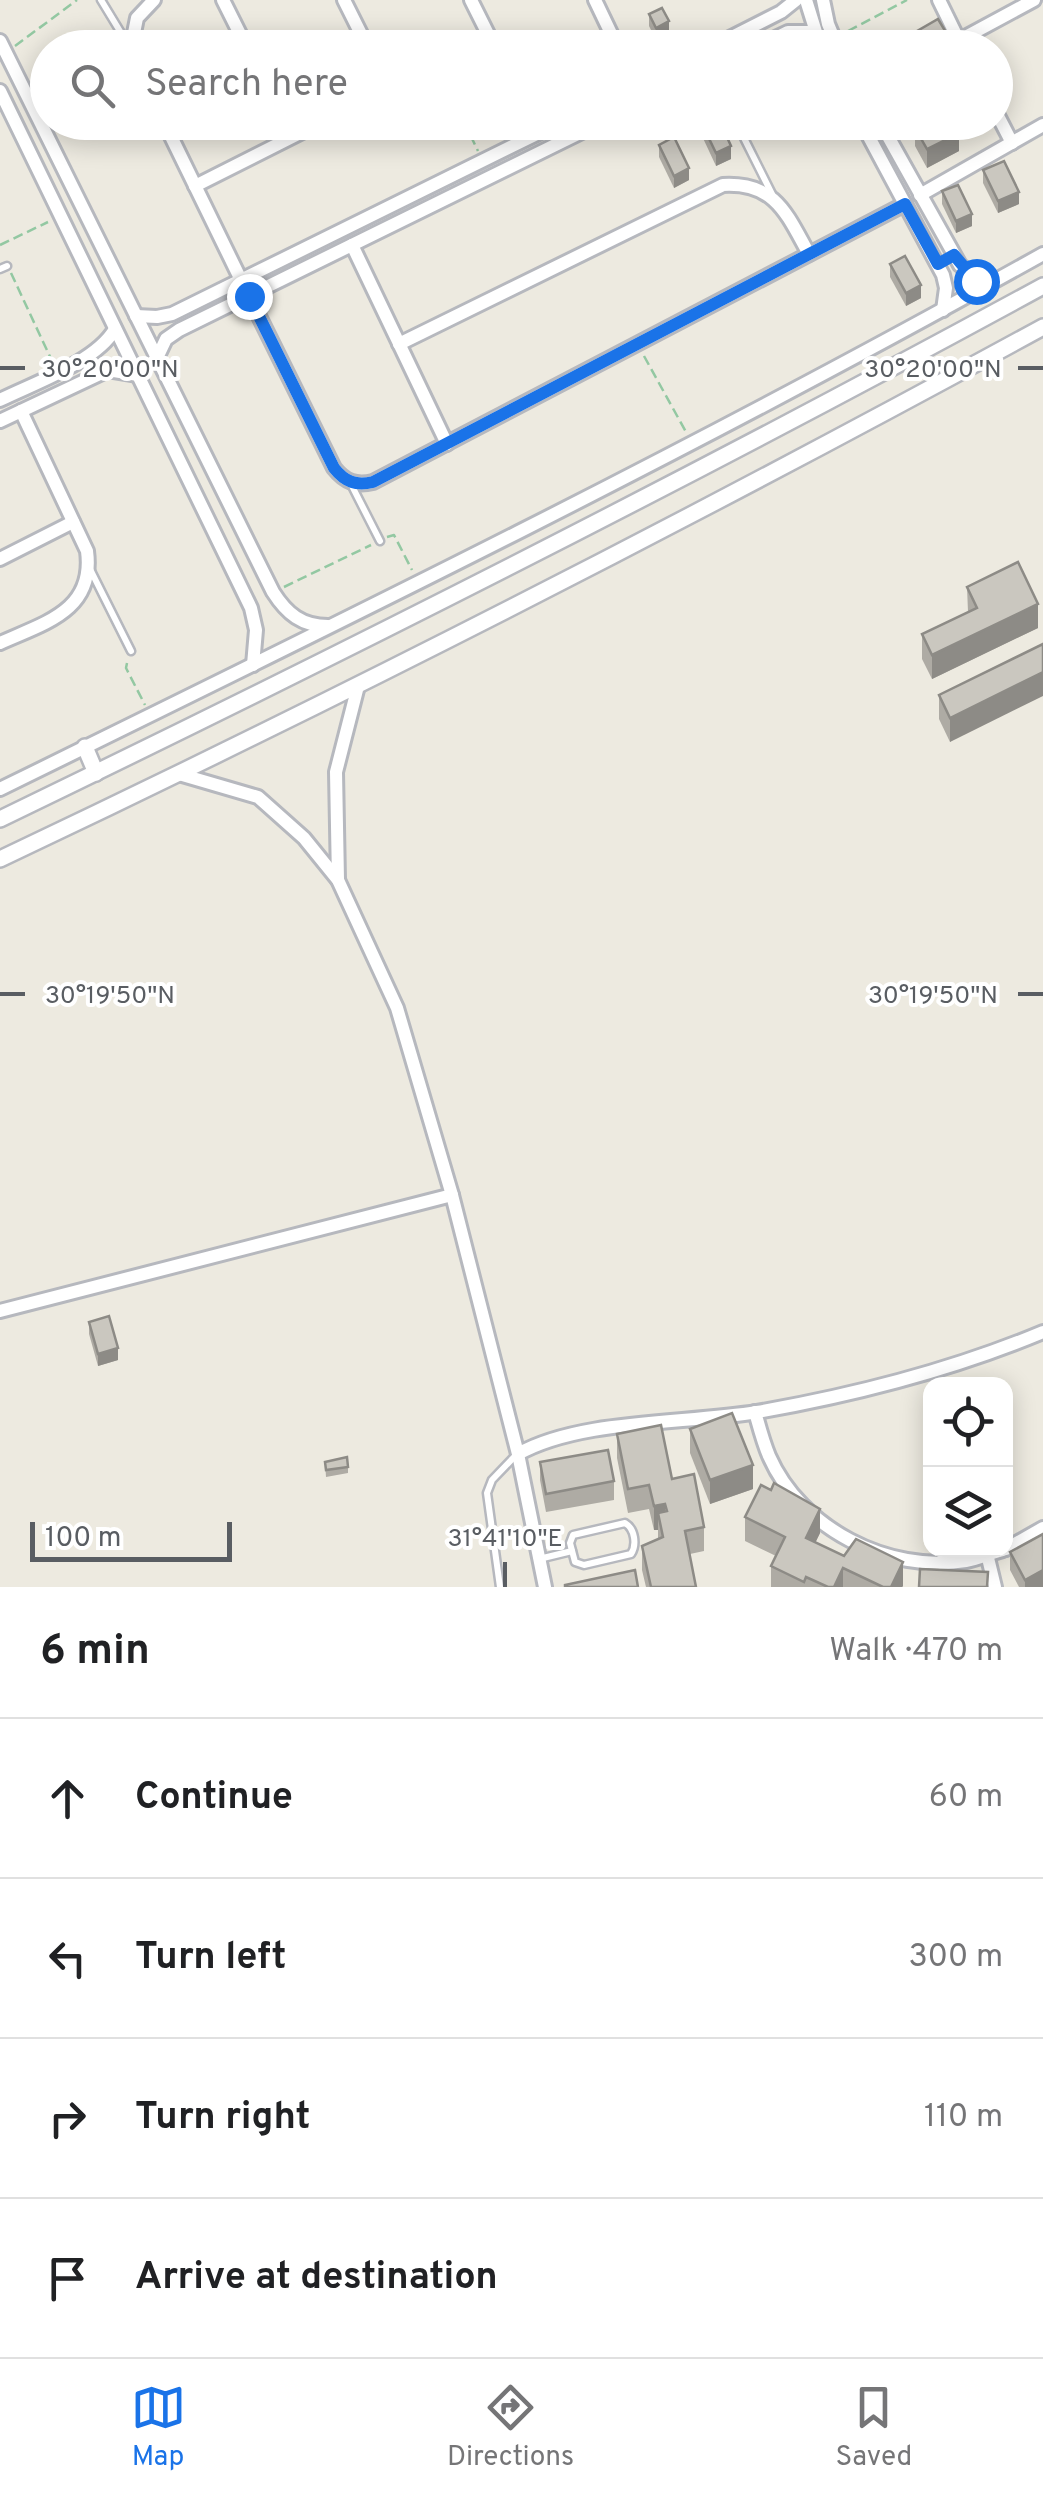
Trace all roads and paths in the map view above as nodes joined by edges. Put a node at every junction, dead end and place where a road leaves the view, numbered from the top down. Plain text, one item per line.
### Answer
1 (77, 0) edge
2 (101, 0) edge
3 (154, 0) edge
4 (223, 0) edge
5 (344, 0) edge
6 (472, 0) edge
7 (596, 0) edge
8 (796, 0) edge
9 (806, 0) edge
10 (823, 0) edge
11 (907, 0) edge
12 (938, 0) edge
13 (1034, 0) edge
14 (119, 30) edge
15 (134, 30) edge
16 (238, 30) edge
17 (359, 30) edge
18 (486, 30) edge
19 (610, 30) edge
20 (746, 30) edge
21 (814, 30) edge
22 (832, 30) edge
23 (857, 30) edge
24 (953, 30) edge
25 (984, 30) edge
26 (3, 47) edge
27 (0, 91) edge
28 (30, 102) edge
29 (30, 120) edge
30 (1043, 125) edge
31 (17, 126) junction
32 (49, 140) edge
33 (173, 140) edge
34 (288, 140) edge
35 (473, 140) edge
36 (516, 140) edge
37 (565, 140) edge
38 (745, 140) edge
39 (871, 140) edge
40 (890, 140) edge
41 (1010, 140) edge
42 (1012, 143) junction
43 (483, 161) junction
44 (195, 186) junction
45 (920, 195) junction
46 (773, 198) junction
47 (905, 204) junction
48 (61, 216) junction
49 (0, 245) edge
50 (352, 245) junction
51 (809, 254) junction
52 (1043, 254) edge
53 (954, 255) junction
54 (938, 264) junction
55 (4, 268) edge
56 (241, 280) junction
57 (986, 286) junction
58 (1043, 286) edge
59 (249, 296) junction
60 (943, 310) junction
61 (172, 314) junction
62 (136, 316) junction
63 (1043, 327) edge
64 (116, 329) junction
65 (178, 330) junction
66 (399, 344) junction
67 (638, 344) junction
68 (157, 358) junction
69 (57, 371) junction
70 (138, 375) junction
71 (0, 400) edge
72 (21, 411) junction
73 (0, 421) edge
74 (692, 442) junction
75 (447, 444) junction
76 (351, 483) junction
77 (73, 522) junction
78 (380, 541) junction
79 (0, 559) edge
80 (89, 566) junction
81 (419, 583) junction
82 (274, 592) junction
83 (331, 626) junction
84 (0, 644) edge
85 (131, 651) joint
86 (253, 665) junction
87 (358, 686) junction
88 (150, 715) junction
89 (84, 747) junction
90 (96, 773) junction
91 (179, 774) junction
92 (0, 789) edge
93 (0, 819) edge
94 (0, 859) edge
95 (338, 880) junction
96 (452, 1195) junction
97 (0, 1311) edge
98 (1043, 1332) edge
99 (755, 1412) junction
100 (518, 1454) junction
101 (1043, 1528) edge
102 (1013, 1544) edge
103 (572, 1552) junction
104 (978, 1557) edge
105 (988, 1557) edge
106 (539, 1559) junction
107 (500, 1587) edge
108 (545, 1587) edge
109 (995, 1587) edge

1 - 26 path
2 - 14 lane
3 - 15 street
4 - 16 street
5 - 17 street
6 - 18 street
7 - 19 street
8 - 20 street
9 - 21 street
10 - 22 street
11 - 23 path
12 - 24 street
13 - 25 street
26 - 28 street
27 - 31 street
29 - 31 street
30 - 42 street
31 - 48 street
32 - 62 street
33 - 44 street
34 - 44 street
35 - 43 path
36 - 43 street
37 - 50 street
38 - 46 lane
39 - 47 street
40 - 45 street
41 - 42 street
42 - 45 street
43 - 56 street
44 - 56 street
45 - 53 street
46 - 51 street
46 - 66 street
47 - 51 street
47 - 54 street
48 - 49 path
48 - 64 street
50 - 59 street
50 - 66 street
51 - 67 street
52 - 57 street
53 - 54 street
53 - 57 street
54 - 60 street
55 - 69 path
56 - 61 street
57 - 60 street
58 - 90 street
59 - 65 street
59 - 76 street
60 - 74 street
61 - 62 street
61 - 65 street
62 - 68 street
63 - 87 street
64 - 69 street
64 - 70 street
65 - 68 street
66 - 75 street
67 - 74 path
67 - 75 street
68 - 82 street
69 - 71 street
70 - 72 street
70 - 86 street
72 - 73 street
72 - 77 street
74 - 81 street
75 - 76 street
76 - 78 lane
77 - 79 street
77 - 80 street
78 - 81 path
78 - 82 path
80 - 84 street
80 - 85 lane
81 - 83 street
82 - 83 street
83 - 86 street
85 - 88 path
86 - 88 street
87 - 91 street
87 - 95 street
88 - 89 street
89 - 90 street
89 - 92 street
90 - 93 street
91 - 94 street
91 - 95 street
95 - 96 street
96 - 97 street
96 - 100 street
98 - 99 street
99 - 100 street
99 - 104 street
100 - 106 street
100 - 107 lane
101 - 102 street
103 - 103 lane
103 - 106 lane
105 - 109 street
106 - 108 street

